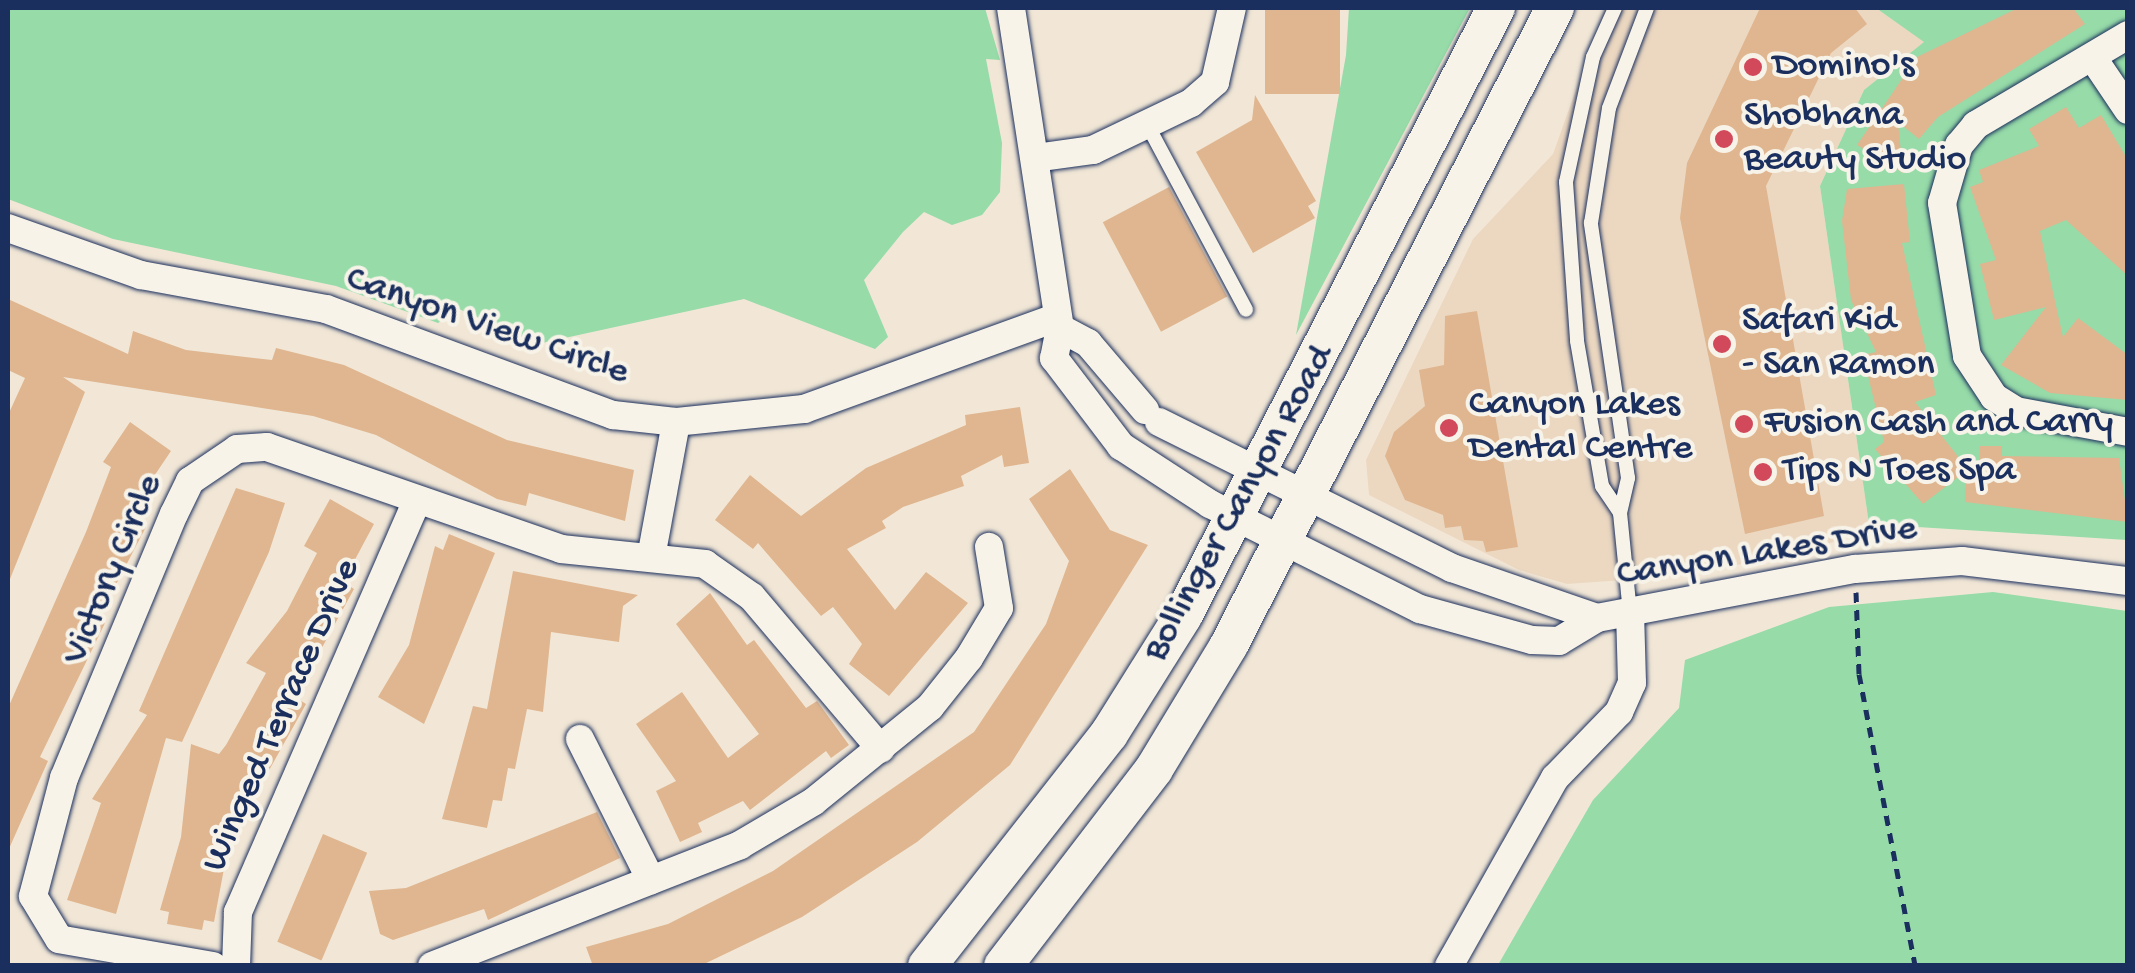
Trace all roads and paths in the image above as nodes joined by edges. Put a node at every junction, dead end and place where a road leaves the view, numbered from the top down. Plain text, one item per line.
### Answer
1 (1010, 8) edge
2 (1232, 8) edge
3 (1496, 8) edge
4 (1555, 8) edge
5 (1615, 8) edge
6 (1648, 8) edge
7 (2128, 35) edge
8 (2095, 60) junction
9 (2128, 110) edge
10 (1149, 128) junction
11 (1035, 158) junction
12 (8, 228) edge
13 (1246, 310) dead end
14 (1058, 323) junction
15 (676, 422) junction
16 (2128, 432) edge
17 (1261, 475) junction
18 (1309, 499) junction
19 (416, 500) junction
20 (1620, 513) junction
21 (1238, 518) junction
22 (1285, 542) junction
23 (989, 548) dead end
24 (652, 552) junction
25 (1856, 569) junction
26 (2128, 581) edge
27 (1630, 613) junction
28 (1597, 618) junction
29 (580, 738) dead end
30 (881, 749) junction
31 (651, 880) junction
32 (213, 966) edge
33 (236, 966) edge
34 (432, 966) edge
35 (927, 966) edge
36 (1003, 966) edge
37 (1449, 966) edge
38 (1915, 966) edge

1 - 11 street
2 - 10 street
3 - 17 main road, Bollinger Canyon Road
4 - 18 main road, Bollinger Canyon Road
5 - 20 lane
6 - 20 lane
7 - 8 street
8 - 9 street
8 - 16 street
10 - 11 street
10 - 13 lane
11 - 14 street
12 - 15 street, Canyon View Circle
14 - 15 street, Canyon View Circle
14 - 17 street
14 - 21 street
15 - 24 street
17 - 18 street
17 - 21 main road, Bollinger Canyon Road
18 - 22 main road, Bollinger Canyon Road
18 - 28 street, Canyon Lakes Drive
19 - 24 street, Victory Circle
19 - 32 street, Victory Circle
19 - 33 street, Winged Terrace Drive
20 - 27 lane
21 - 22 street, Canyon Lakes Drive
21 - 35 main road, Bollinger Canyon Road
22 - 28 street, Canyon Lakes Drive
22 - 36 main road, Bollinger Canyon Road
23 - 30 street
24 - 30 street, Victory Circle
25 - 26 street, Canyon Lakes Drive
25 - 27 street, Canyon Lakes Drive
25 - 38 path
27 - 28 street, Canyon Lakes Drive
27 - 37 street
29 - 31 street
30 - 31 street
31 - 34 street

